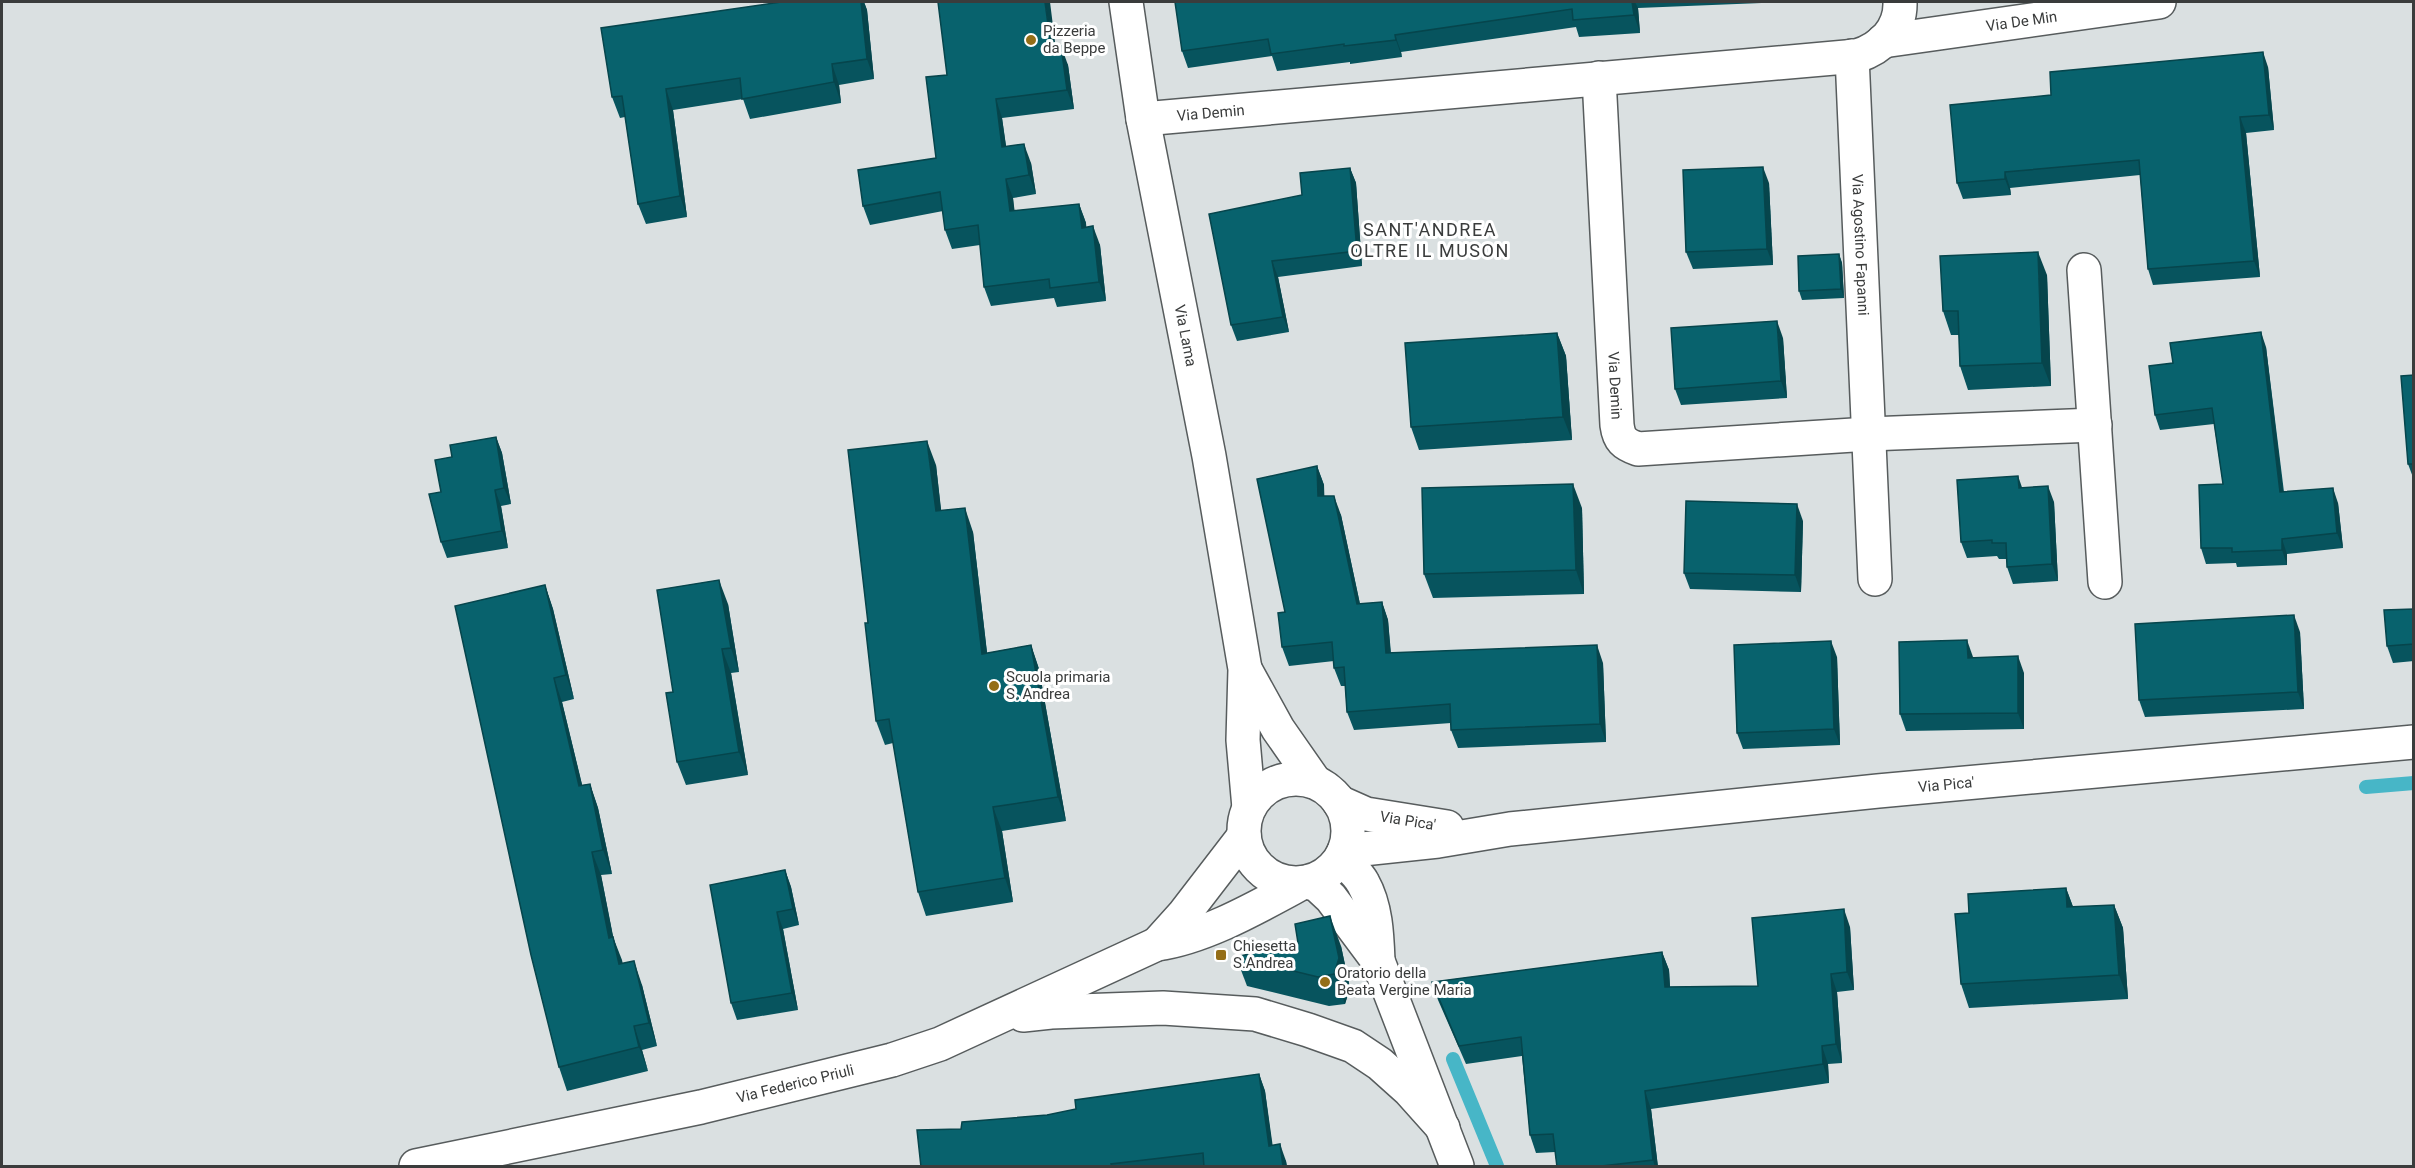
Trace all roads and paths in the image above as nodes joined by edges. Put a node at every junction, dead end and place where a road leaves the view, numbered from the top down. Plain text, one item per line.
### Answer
1 (1126, 2) edge
2 (2159, 2) edge
3 (1900, 5) edge
4 (1883, 41) junction
5 (1852, 56) junction
6 (1599, 78) junction
7 (1143, 119) junction
8 (2084, 270) dead end
9 (2095, 425) junction
10 (1869, 434) junction
11 (1875, 579) dead end
12 (2106, 582) dead end
13 (1245, 669) junction
14 (2414, 742) edge
15 (1327, 792) junction
16 (1246, 822) junction
17 (1479, 833) junction
18 (1342, 854) junction
19 (1304, 882) junction
20 (1157, 944) junction
21 (1378, 961) junction
22 (977, 1025) junction
23 (1443, 1128) junction
24 (416, 1167) edge
25 (1457, 1167) edge

1 - 7 street, Via Lama
2 - 4 street, Via De Min
3 - 4 street, Via Demin
4 - 5 street, Via Demin
5 - 6 street, Via Demin
5 - 10 street, Via Agostino Fapanni
6 - 7 street, Via Demin
6 - 10 street, Via Demin
7 - 13 street, Via Lama
8 - 9 street
9 - 10 street
9 - 12 street
10 - 11 street, Via Agostino Fapanni
13 - 15 street, Via Lama
13 - 16 street, Via Lama
14 - 17 street, Via Pica'
15 - 16 street
15 - 17 street, Via Pica'
15 - 18 street
16 - 19 street
16 - 20 street, Via Federico Priuli
17 - 18 street, Via Pica'
18 - 19 street
18 - 21 street
19 - 20 street, Via Federico Priuli
19 - 21 street
20 - 22 street, Via Federico Priuli
21 - 23 street
22 - 23 street
22 - 24 street, Via Federico Priuli
23 - 25 street

